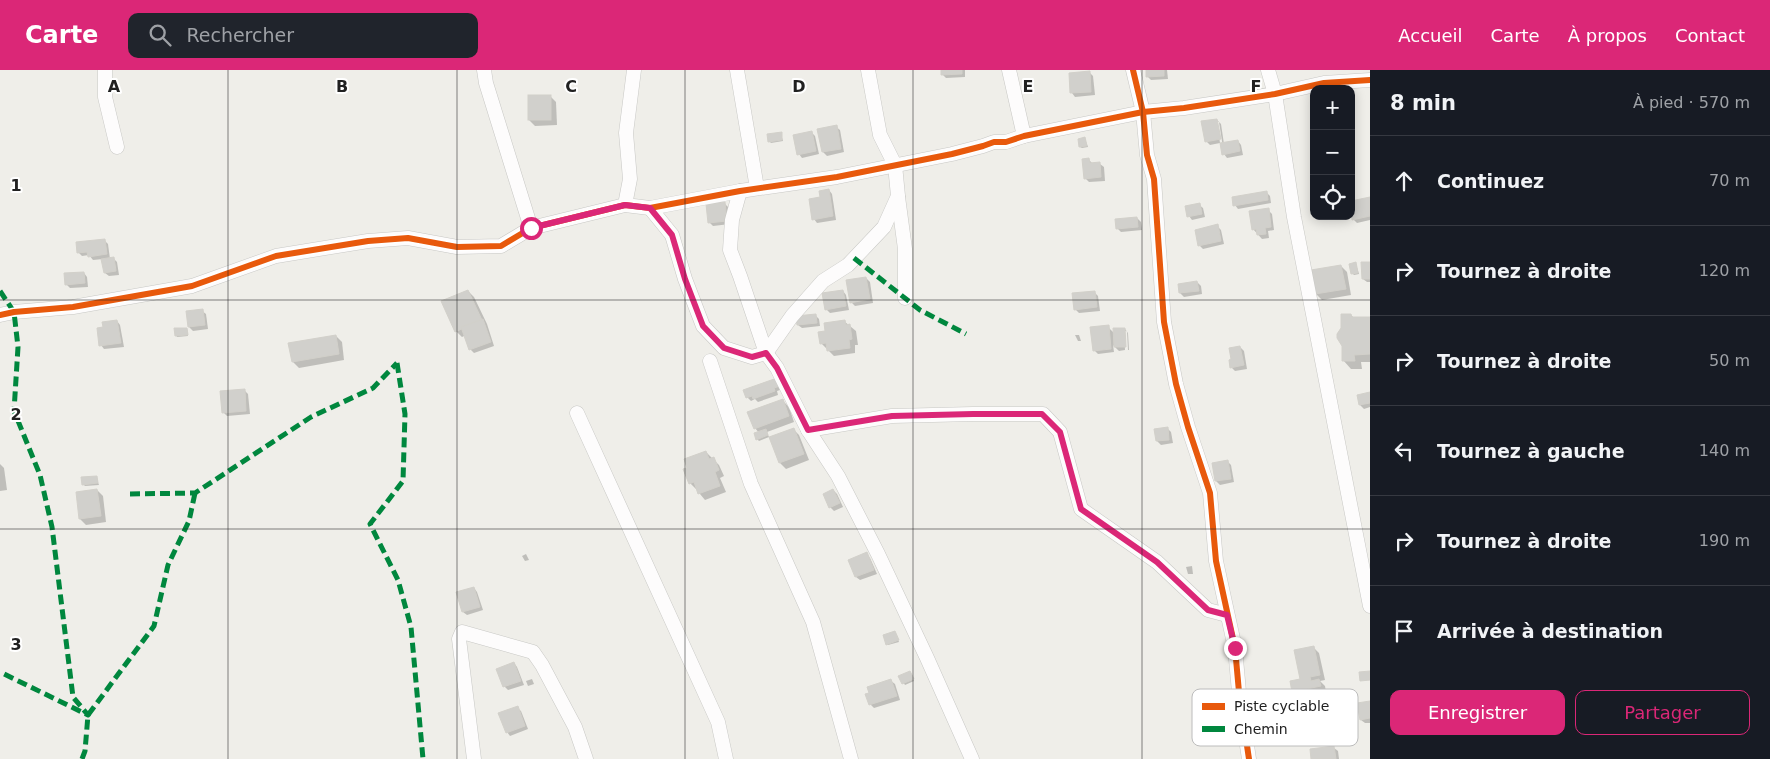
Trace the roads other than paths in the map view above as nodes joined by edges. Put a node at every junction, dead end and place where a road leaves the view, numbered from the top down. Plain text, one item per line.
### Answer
1 (105, 70) edge
2 (484, 70) edge
3 (634, 70) edge
4 (737, 70) edge
5 (868, 70) edge
6 (1009, 70) edge
7 (1133, 70) edge
8 (1268, 70) edge
9 (1370, 80) edge
10 (1275, 94) junction
11 (1143, 112) junction
12 (1024, 136) junction
13 (117, 147) dead end
14 (895, 165) junction
15 (757, 188) junction
16 (740, 190) junction
17 (898, 196) junction
18 (625, 205) junction
19 (650, 208) junction
20 (531, 228) junction
21 (904, 298) dead end
22 (0, 315) edge
23 (766, 353) junction
24 (710, 361) dead end
25 (577, 413) dead end
26 (808, 430) junction
27 (1370, 606) edge
28 (1227, 615) junction
29 (1239, 689) edge
30 (1247, 746) edge
31 (474, 759) edge
32 (586, 759) edge
33 (726, 759) edge
34 (851, 759) edge
35 (972, 759) edge
36 (1249, 759) edge

1 - 13 street
2 - 20 street
3 - 18 street
4 - 15 street
5 - 14 street
6 - 12 street
7 - 11 street
8 - 10 street
9 - 10 street
10 - 11 street
10 - 27 street
11 - 12 street
11 - 28 street
12 - 14 street
14 - 15 street
14 - 17 street
15 - 16 street
16 - 19 street
16 - 23 street
17 - 21 street
17 - 23 street
18 - 19 street
18 - 20 street
19 - 23 street
20 - 22 street
23 - 26 street
24 - 34 street
25 - 33 street
26 - 28 street
26 - 35 street
28 - 29 street
30 - 36 street
31 - 32 street

